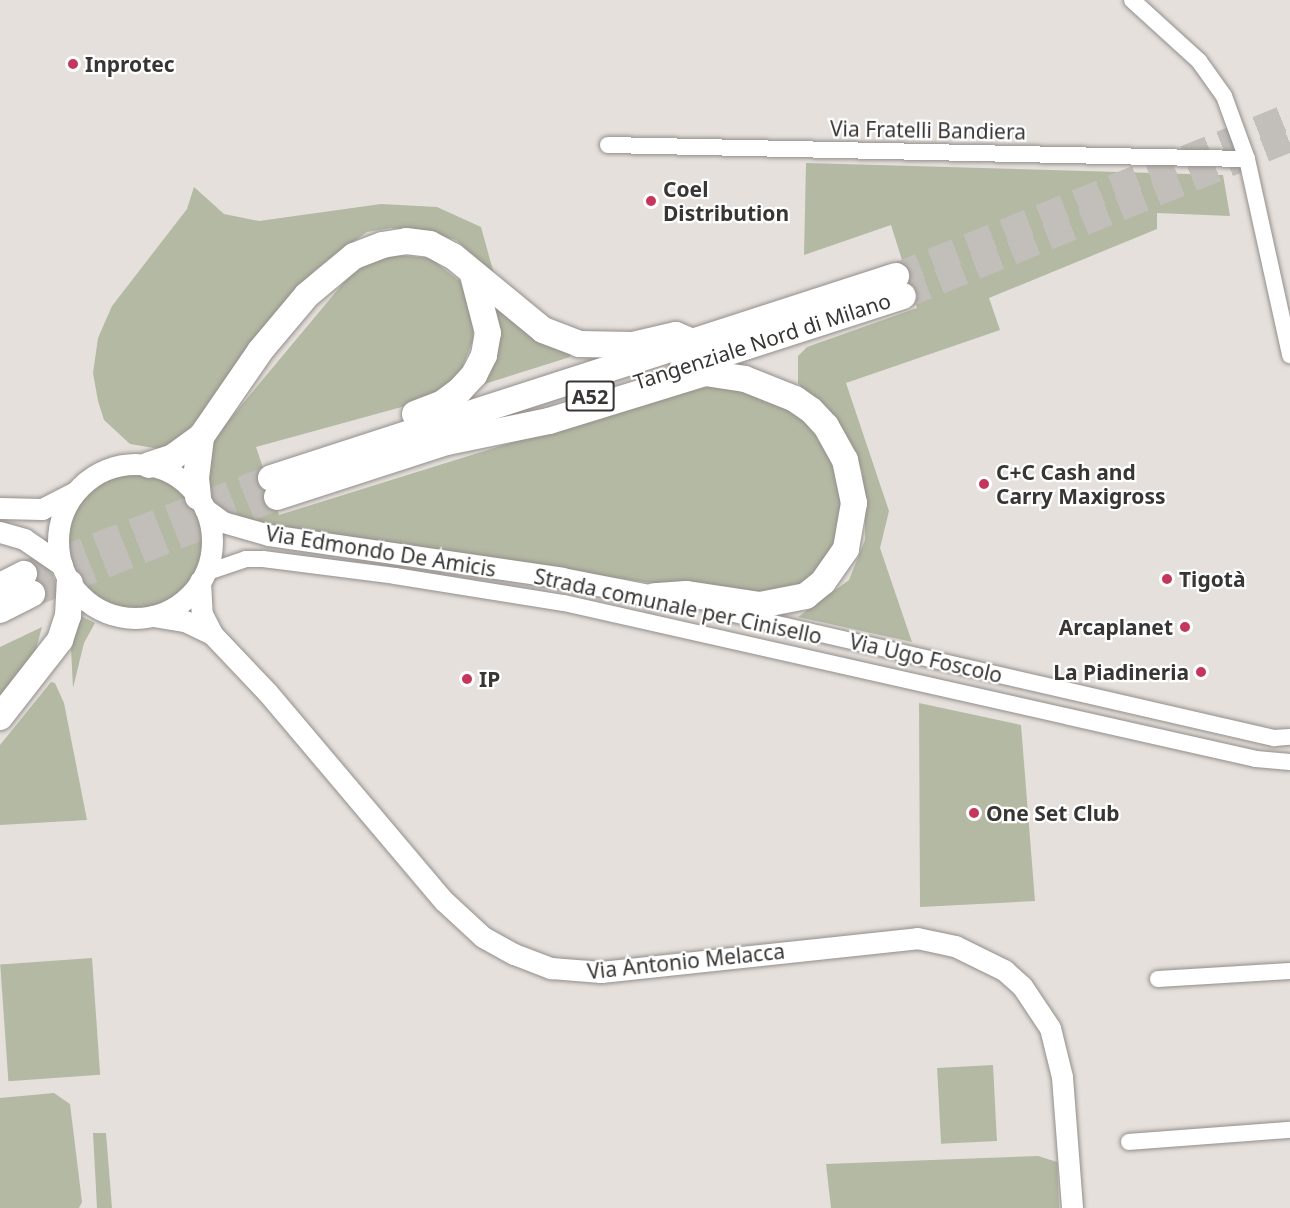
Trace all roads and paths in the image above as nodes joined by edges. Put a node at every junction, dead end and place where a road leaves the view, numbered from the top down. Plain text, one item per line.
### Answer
1 (1132, 0) edge
2 (608, 145) dead end
3 (1247, 159) junction
4 (472, 273) junction
5 (690, 341) junction
6 (1290, 355) edge
7 (201, 437) junction
8 (447, 442) junction
9 (358, 448) junction
10 (149, 465) junction
11 (74, 493) junction
12 (201, 503) junction
13 (0, 508) edge
14 (0, 532) edge
15 (66, 574) junction
16 (202, 577) junction
17 (562, 578) joint
18 (0, 586) edge
19 (654, 596) junction
20 (0, 610) edge
21 (153, 616) junction
22 (212, 634) junction
23 (0, 717) edge
24 (1290, 737) edge
25 (1290, 762) edge
26 (1290, 970) edge
27 (1158, 979) dead end
28 (1290, 1130) edge
29 (1130, 1142) dead end
30 (1072, 1208) edge

1 - 3 street
2 - 3 street, Via Fratelli Bandiera
3 - 6 street
4 - 5 highway
4 - 7 highway
4 - 9 highway
5 - 8 highway, Tangenziale Nord di Milano / A52
5 - 9 highway, Tangenziale Nord di Milano / A52
7 - 10 highway
7 - 12 highway
8 - 9 highway, Tangenziale Nord di Milano / A52
8 - 19 highway
10 - 11 main road
10 - 12 main road
11 - 13 main road
11 - 15 main road
12 - 16 main road
12 - 17 main road, Via Edmondo De Amicis
14 - 15 main road
15 - 21 main road
15 - 23 highway
16 - 21 main road
16 - 22 main road, Via Antonio Melacca
16 - 25 street, Strada comunale per Cinisello
17 - 19 main road, Via Ugo Foscolo
18 - 20 highway
19 - 24 street, Via Ugo Foscolo
21 - 22 main road, Via Antonio Melacca
22 - 30 main road, Via Antonio Melacca
26 - 27 street
28 - 29 street

